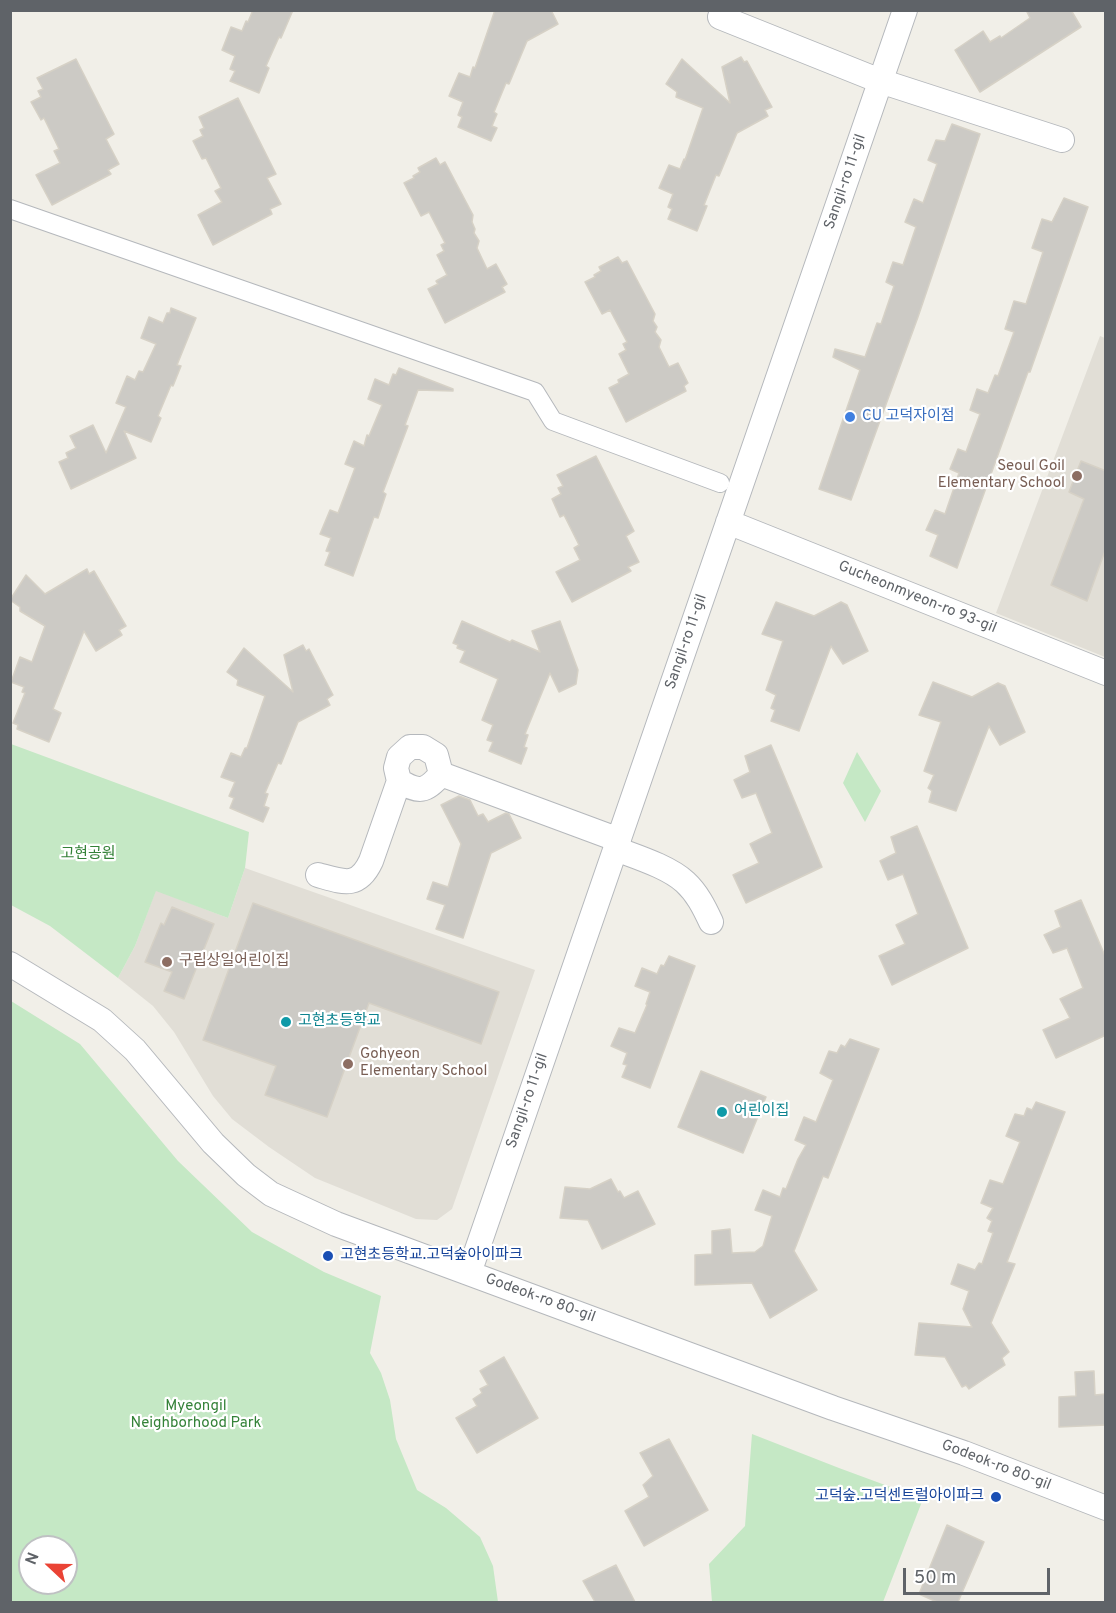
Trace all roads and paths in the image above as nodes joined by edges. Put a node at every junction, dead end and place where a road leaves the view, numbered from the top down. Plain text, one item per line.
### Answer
1 (905, 10) edge
2 (720, 17) dead end
3 (880, 81) junction
4 (1062, 140) dead end
5 (10, 209) edge
6 (720, 483) dead end
7 (728, 522) junction
8 (1106, 673) edge
9 (441, 774) junction
10 (399, 781) junction
11 (618, 844) junction
12 (318, 874) dead end
13 (711, 922) dead end
14 (10, 964) edge
15 (469, 1273) junction
16 (1106, 1508) edge

1 - 3 street, Sangil-ro 11-gil
2 - 3 street
3 - 4 street
3 - 7 street, Sangil-ro 11-gil
5 - 6 street
7 - 8 street, Gucheonmyeon-ro 93-gil
7 - 11 street, Sangil-ro 11-gil
9 - 10 street
9 - 10 street
9 - 11 street
10 - 12 street
11 - 13 street
11 - 15 street, Sangil-ro 11-gil
14 - 15 street, Godeok-ro 80-gil
15 - 16 street, Godeok-ro 80-gil

